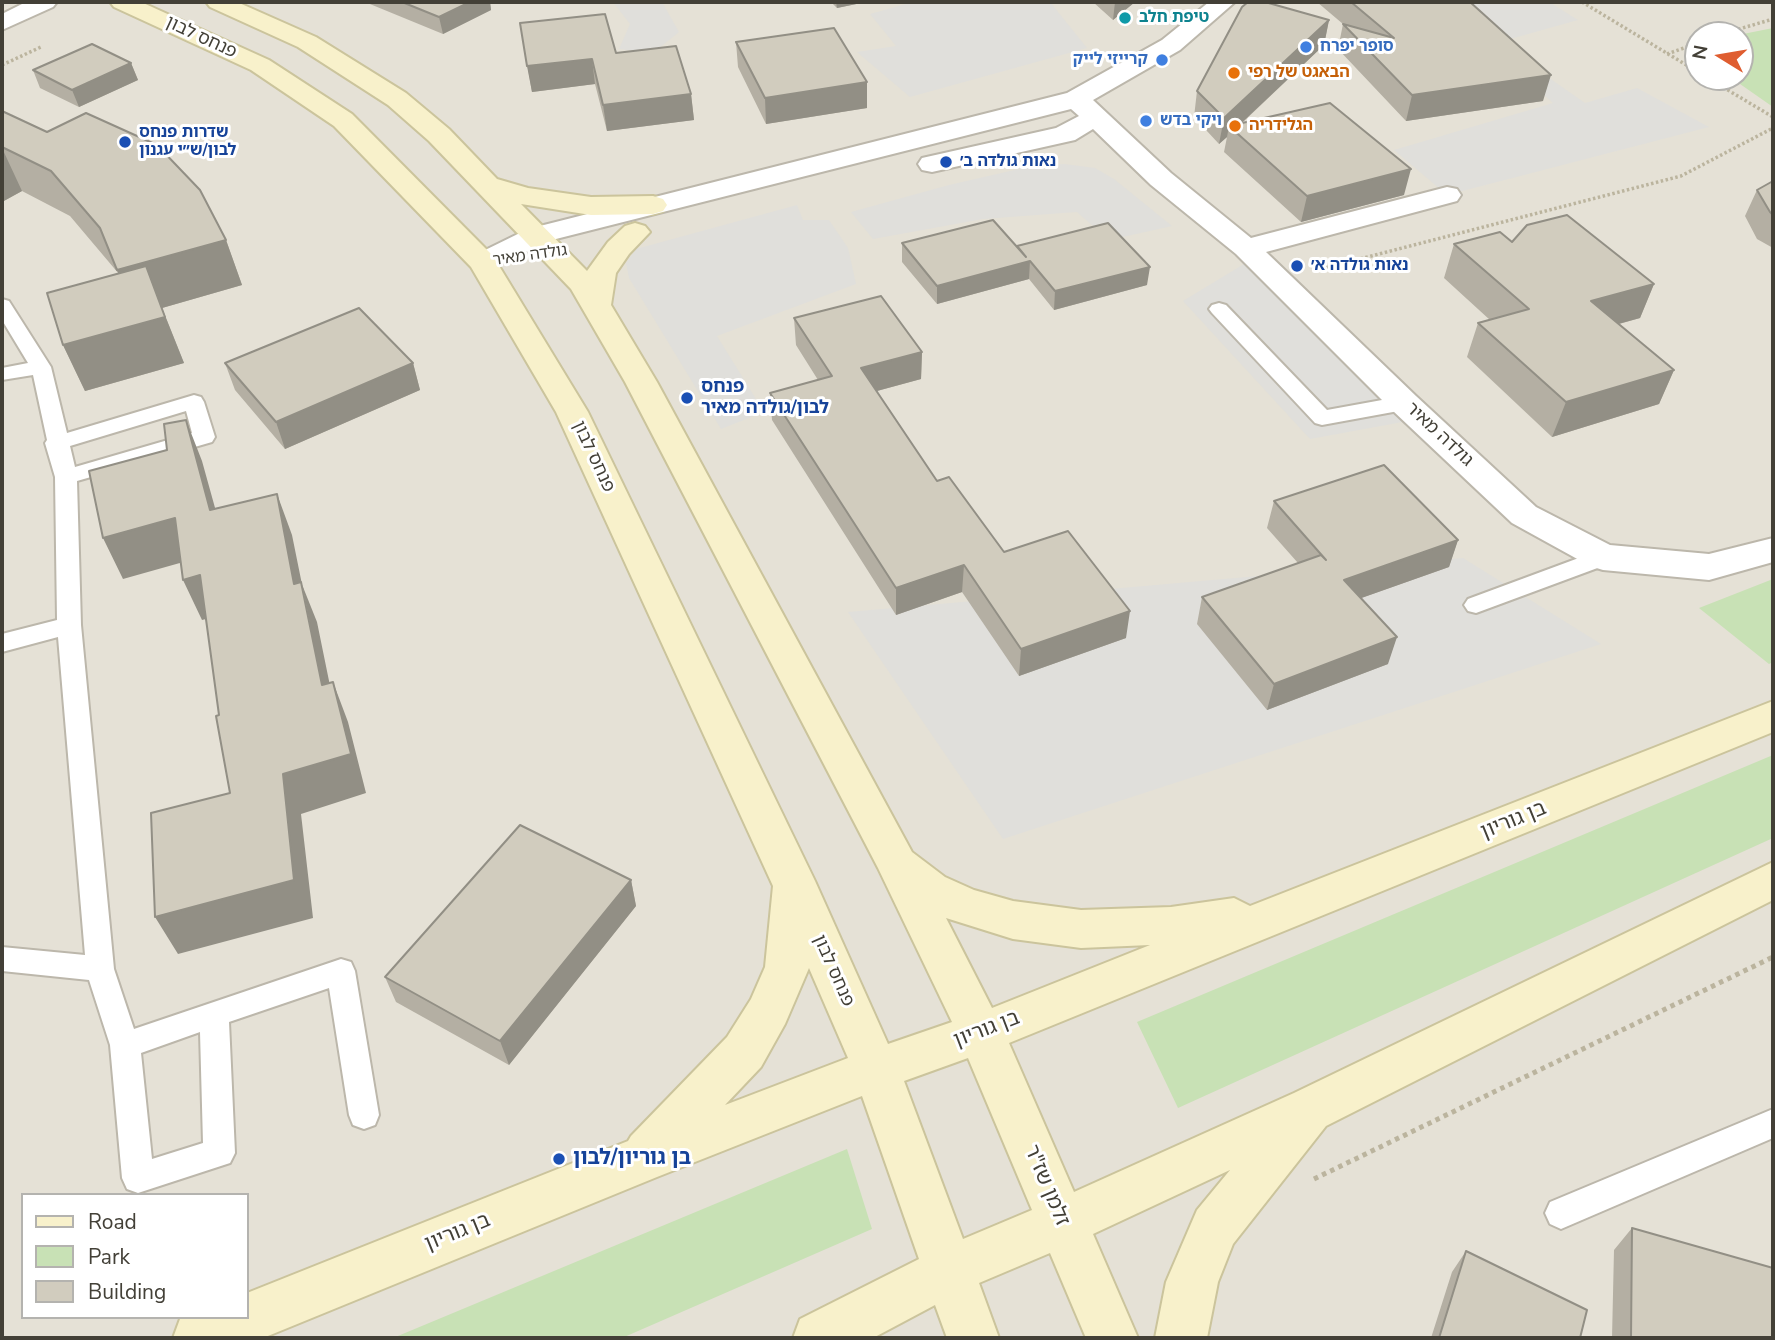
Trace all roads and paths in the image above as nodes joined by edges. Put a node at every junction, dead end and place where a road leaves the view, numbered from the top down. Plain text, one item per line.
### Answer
1 (45, 2) edge
2 (122, 2) edge
3 (218, 2) edge
4 (1223, 2) edge
5 (1582, 2) edge
6 (1773, 19) edge
7 (2, 23) edge
8 (1754, 25) edge
9 (41, 47) dead end
10 (1684, 48) edge
11 (1667, 54) junction
12 (1684, 64) edge
13 (2, 65) edge
14 (1729, 91) edge
15 (1086, 108) junction
16 (1037, 111) junction
17 (1773, 117) edge
18 (1773, 128) edge
19 (1065, 134) junction
20 (1161, 179) junction
21 (484, 183) junction
22 (753, 194) junction
23 (1447, 195) dead end
24 (653, 205) junction
25 (635, 232) junction
26 (548, 245) junction
27 (1246, 248) junction
28 (483, 262) junction
29 (1279, 280) junction
30 (2, 305) edge
31 (596, 305) junction
32 (1219, 309) dead end
33 (41, 367) junction
34 (2, 374) edge
35 (1404, 403) junction
36 (56, 443) junction
37 (66, 477) junction
38 (1773, 550) edge
39 (1603, 557) junction
40 (1476, 605) dead end
41 (69, 625) junction
42 (2, 643) edge
43 (1773, 716) edge
44 (896, 862) junction
45 (1773, 880) edge
46 (793, 881) junction
47 (1291, 909) junction
48 (1773, 957) edge
49 (2, 959) edge
50 (100, 969) junction
51 (214, 1014) junction
52 (981, 1033) junction
53 (125, 1045) junction
54 (876, 1069) junction
55 (1311, 1109) junction
56 (364, 1115) dead end
57 (1773, 1123) edge
58 (640, 1160) junction
59 (1302, 1185) dead end
60 (1561, 1213) dead end
61 (1061, 1223) junction
62 (948, 1271) junction
63 (248, 1318) edge
64 (246, 1319) edge
65 (199, 1338) edge
66 (819, 1338) edge
67 (973, 1338) edge
68 (1112, 1338) edge
69 (1181, 1338) edge

1 - 7 street
2 - 28 main road, פנחס לבון
3 - 21 main road
4 - 15 street, גולדה מאיר
5 - 11 path
6 - 8 path
9 - 13 path
10 - 11 path
11 - 12 path
14 - 17 path
15 - 16 street, גולדה מאיר
15 - 19 street, גולדה מאיר
15 - 20 street, גולדה מאיר
16 - 19 street, גולדה מאיר
16 - 22 street, גולדה מאיר
18 - 29 path
19 - 20 street, גולדה מאיר
19 - 22 street, גולדה מאיר
20 - 27 street, גולדה מאיר
21 - 24 main road
21 - 26 main road
22 - 24 street, גולדה מאיר
22 - 25 street, גולדה מאיר
23 - 27 street
24 - 26 street, גולדה מאיר
25 - 26 street, גולדה מאיר
25 - 31 main road
26 - 28 street, גולדה מאיר
26 - 31 main road
27 - 29 street, גולדה מאיר
28 - 46 main road, פנחס לבון
29 - 35 street, גולדה מאיר
30 - 33 lane
31 - 44 main road
32 - 35 lane
33 - 34 lane
33 - 36 lane
35 - 39 street, גולדה מאיר
36 - 37 lane
36 - 37 lane
37 - 41 lane
38 - 39 street, גולדה מאיר
39 - 40 lane
41 - 42 lane
41 - 50 lane
43 - 47 main road, בן גוריון
44 - 47 main road
44 - 52 main road
45 - 55 main road
46 - 54 main road, פנחס לבון
46 - 58 main road
47 - 52 main road, בן גוריון
48 - 59 path
49 - 50 lane
50 - 53 lane
51 - 53 lane
51 - 53 lane
51 - 56 lane
52 - 54 main road, בן גוריון
52 - 61 main road, זלמן שז"ר
54 - 58 main road, בן גוריון
54 - 62 main road
55 - 61 main road
55 - 69 main road
57 - 60 lane
58 - 63 main road, בן גוריון
61 - 62 main road
61 - 68 main road, זלמן שז"ר
62 - 66 main road
62 - 67 main road
64 - 65 main road, בן גוריון

